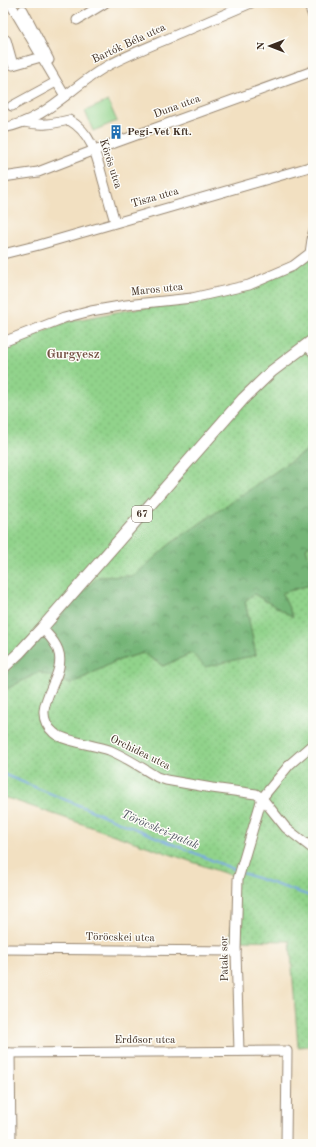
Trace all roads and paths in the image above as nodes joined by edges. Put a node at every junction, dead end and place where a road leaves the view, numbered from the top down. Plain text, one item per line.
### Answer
1 (10, 3) edge
2 (105, 3) edge
3 (251, 3) edge
4 (308, 3) edge
5 (23, 10) dead end
6 (313, 16) edge
7 (77, 20) dead end
8 (6, 40) dead end
9 (40, 57) junction
10 (48, 70) junction
11 (313, 70) edge
12 (56, 82) junction
13 (65, 96) junction
14 (12, 106) dead end
15 (24, 122) junction
16 (3, 128) edge
17 (95, 150) junction
18 (313, 166) edge
19 (3, 177) edge
20 (115, 222) junction
21 (313, 233) edge
22 (311, 253) edge
23 (3, 254) edge
24 (3, 342) edge
25 (311, 345) edge
26 (42, 628) junction
27 (3, 668) edge
28 (313, 744) edge
29 (262, 798) junction
30 (313, 849) edge
31 (3, 949) edge
32 (236, 951) junction
33 (239, 1051) junction
34 (6, 1053) edge
35 (11, 1144) edge
36 (286, 1144) edge

1 - 9 street
2 - 7 street
3 - 13 street, Bartók Béla utca
4 - 6 street
5 - 10 street
8 - 9 street
9 - 10 street
10 - 12 street
11 - 17 street, Duna utca
12 - 13 street
12 - 14 street
13 - 15 street, Bartók Béla utca
15 - 16 street, Bartók Béla utca
15 - 17 street, Körös utca
17 - 19 street, Duna utca
17 - 20 street, Körös utca
18 - 20 street, Tisza utca
20 - 23 street, Tisza utca
21 - 22 street, Maros utca
22 - 24 street, Maros utca
25 - 26 main road, 67
26 - 27 main road, 67
26 - 29 street, Orchidea utca
28 - 29 street
29 - 30 street
29 - 32 street, Patak sor
31 - 32 street, Töröcskei utca
32 - 33 street, Patak sor
33 - 34 street, Erdősor utca
33 - 36 street, Erdősor utca
34 - 35 street

